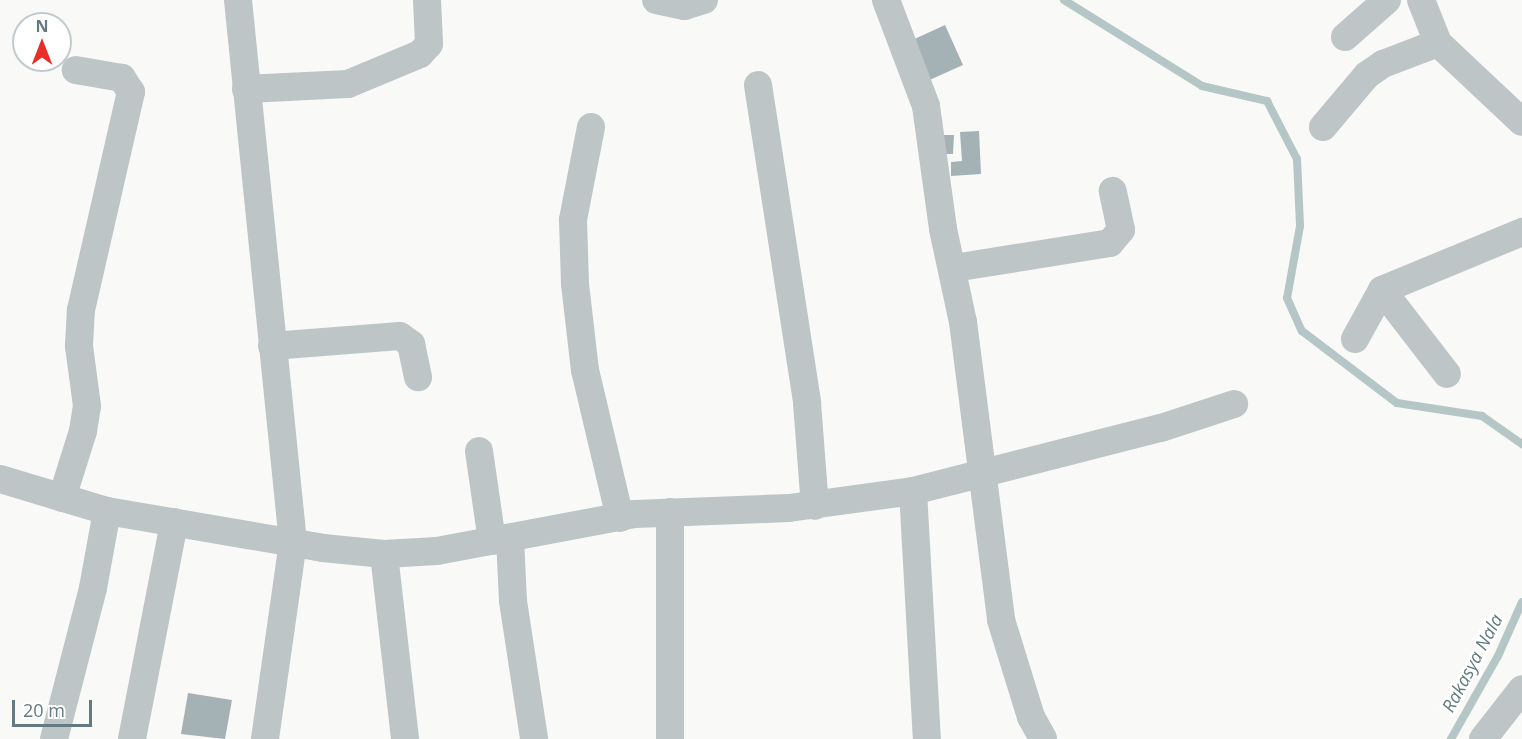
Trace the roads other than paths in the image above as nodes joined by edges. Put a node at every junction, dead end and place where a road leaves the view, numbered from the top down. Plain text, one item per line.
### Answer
1 (238, 0) edge
2 (428, 0) edge
3 (656, 0) edge
4 (704, 0) edge
5 (886, 0) edge
6 (1387, 0) edge
7 (1402, 0) edge
8 (1421, 0) edge
9 (1434, 35) junction
10 (1345, 37) dead end
11 (75, 70) dead end
12 (758, 85) dead end
13 (246, 89) junction
14 (1522, 122) edge
15 (591, 127) dead end
16 (1323, 127) dead end
17 (1113, 191) dead end
18 (1522, 232) edge
19 (954, 268) junction
20 (1382, 290) junction
21 (1355, 339) dead end
22 (272, 346) junction
23 (1446, 374) dead end
24 (418, 377) dead end
25 (1234, 405) dead end
26 (479, 451) dead end
27 (981, 473) junction
28 (0, 478) edge
29 (913, 492) junction
30 (62, 498) junction
31 (815, 506) junction
32 (106, 511) junction
33 (670, 512) junction
34 (620, 518) junction
35 (174, 522) junction
36 (501, 540) junction
37 (293, 542) junction
38 (384, 554) junction
39 (1522, 689) edge
40 (54, 739) edge
41 (132, 739) edge
42 (265, 739) edge
43 (405, 739) edge
44 (534, 739) edge
45 (670, 739) edge
46 (927, 739) edge
47 (1043, 739) edge
48 (1483, 739) edge

1 - 13 street
2 - 13 street
3 - 4 street
5 - 19 street
6 - 10 street
7 - 9 street
8 - 9 street
9 - 14 street
9 - 16 street
11 - 30 street
12 - 31 street
13 - 22 street
15 - 34 street
17 - 19 street
18 - 20 street
19 - 27 street
20 - 21 street
20 - 23 street
22 - 24 street
22 - 37 street
25 - 27 street
26 - 36 street
27 - 29 street
27 - 47 street
28 - 30 street
29 - 31 street
29 - 46 street
30 - 32 street
31 - 33 street
32 - 35 street
32 - 40 street
33 - 34 street
33 - 45 street
34 - 36 street
35 - 37 street
35 - 41 street
36 - 38 street
36 - 44 street
37 - 38 street
37 - 42 street
38 - 43 street
39 - 48 street

